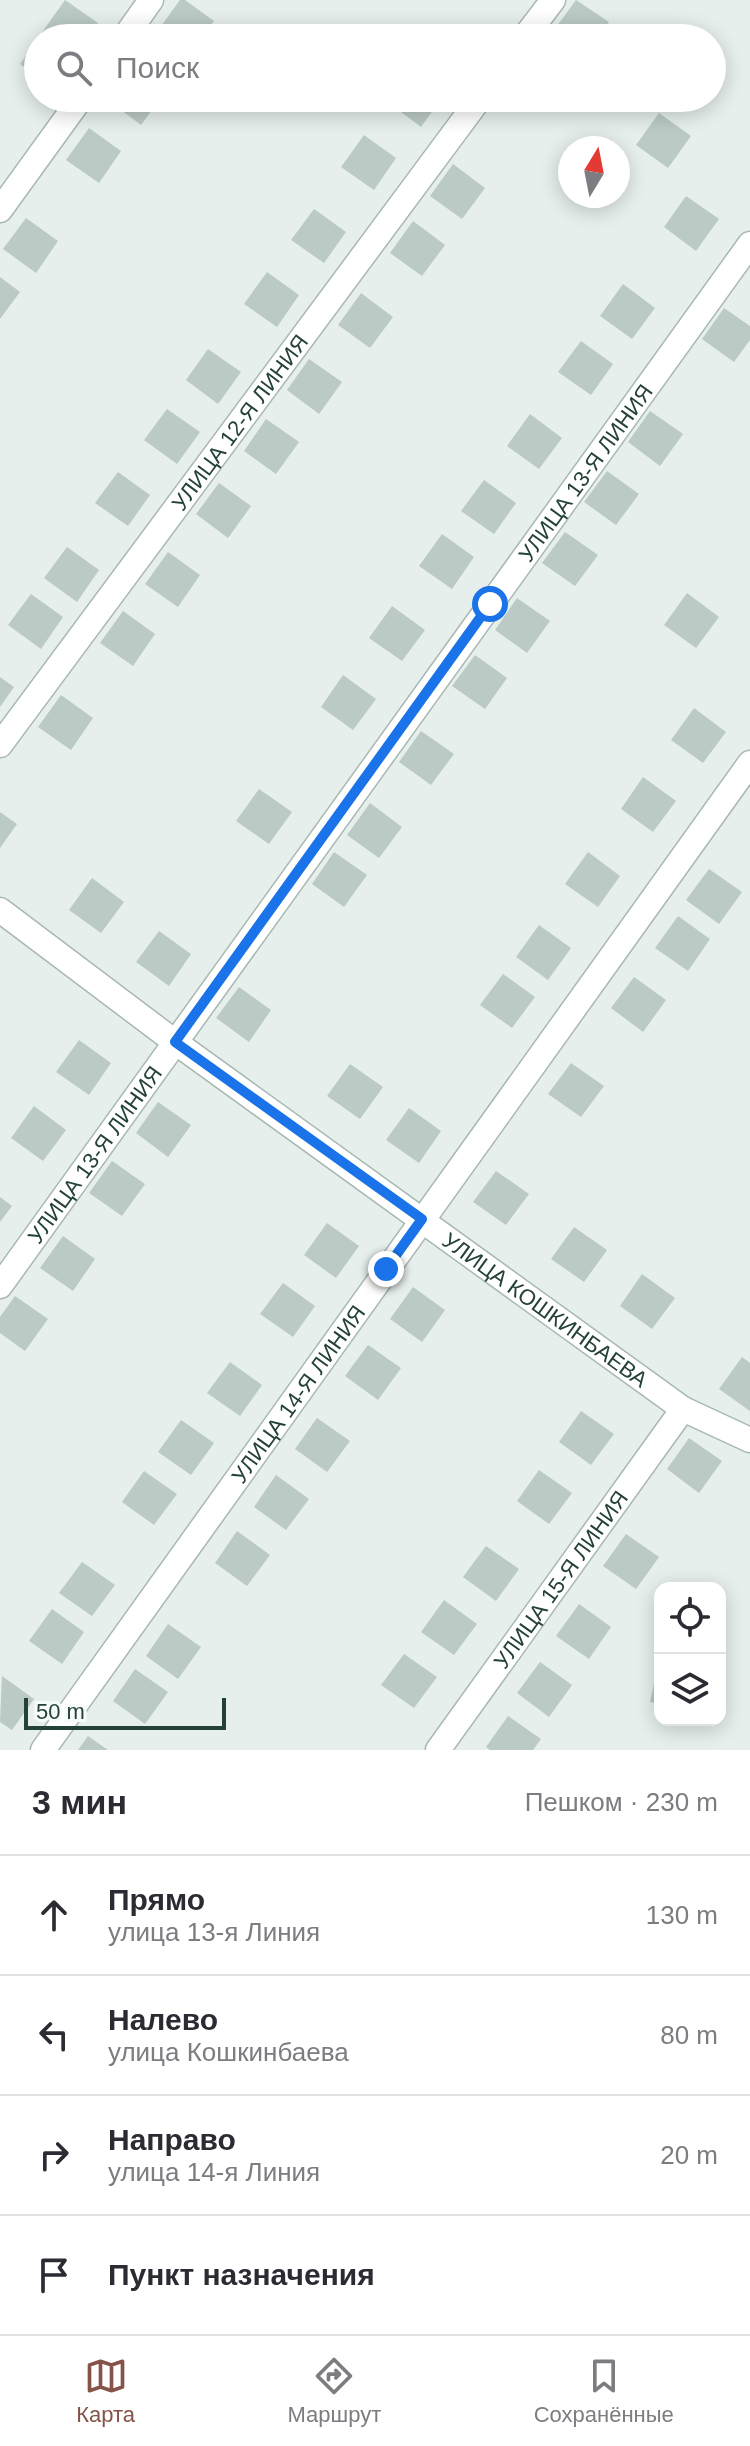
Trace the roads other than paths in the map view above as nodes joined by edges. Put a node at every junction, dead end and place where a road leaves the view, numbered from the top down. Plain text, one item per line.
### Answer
1 (151, 0) edge
2 (553, 0) edge
3 (134, 24) edge
4 (535, 24) edge
5 (71, 112) edge
6 (470, 112) edge
7 (0, 210) edge
8 (750, 244) edge
9 (0, 745) edge
10 (750, 763) edge
11 (0, 910) edge
12 (175, 1042) junction
13 (422, 1219) junction
14 (0, 1286) edge
15 (683, 1409) junction
16 (750, 1440) edge
17 (43, 1750) edge
18 (438, 1750) edge

1 - 3 street
2 - 4 street
5 - 7 street
6 - 9 street, УЛИЦА 12-Я ЛИНИЯ
8 - 12 street, УЛИЦА 13-Я ЛИНИЯ
10 - 13 street, УЛИЦА 14-Я ЛИНИЯ
11 - 12 street, УЛИЦА КОШКИНБАЕВА
12 - 13 street, УЛИЦА КОШКИНБАЕВА
12 - 14 street, УЛИЦА 13-Я ЛИНИЯ
13 - 15 street, УЛИЦА КОШКИНБАЕВА
13 - 17 street, УЛИЦА 14-Я ЛИНИЯ
15 - 16 street, УЛИЦА КОШКИНБАЕВА
15 - 18 street, УЛИЦА 15-Я ЛИНИЯ

